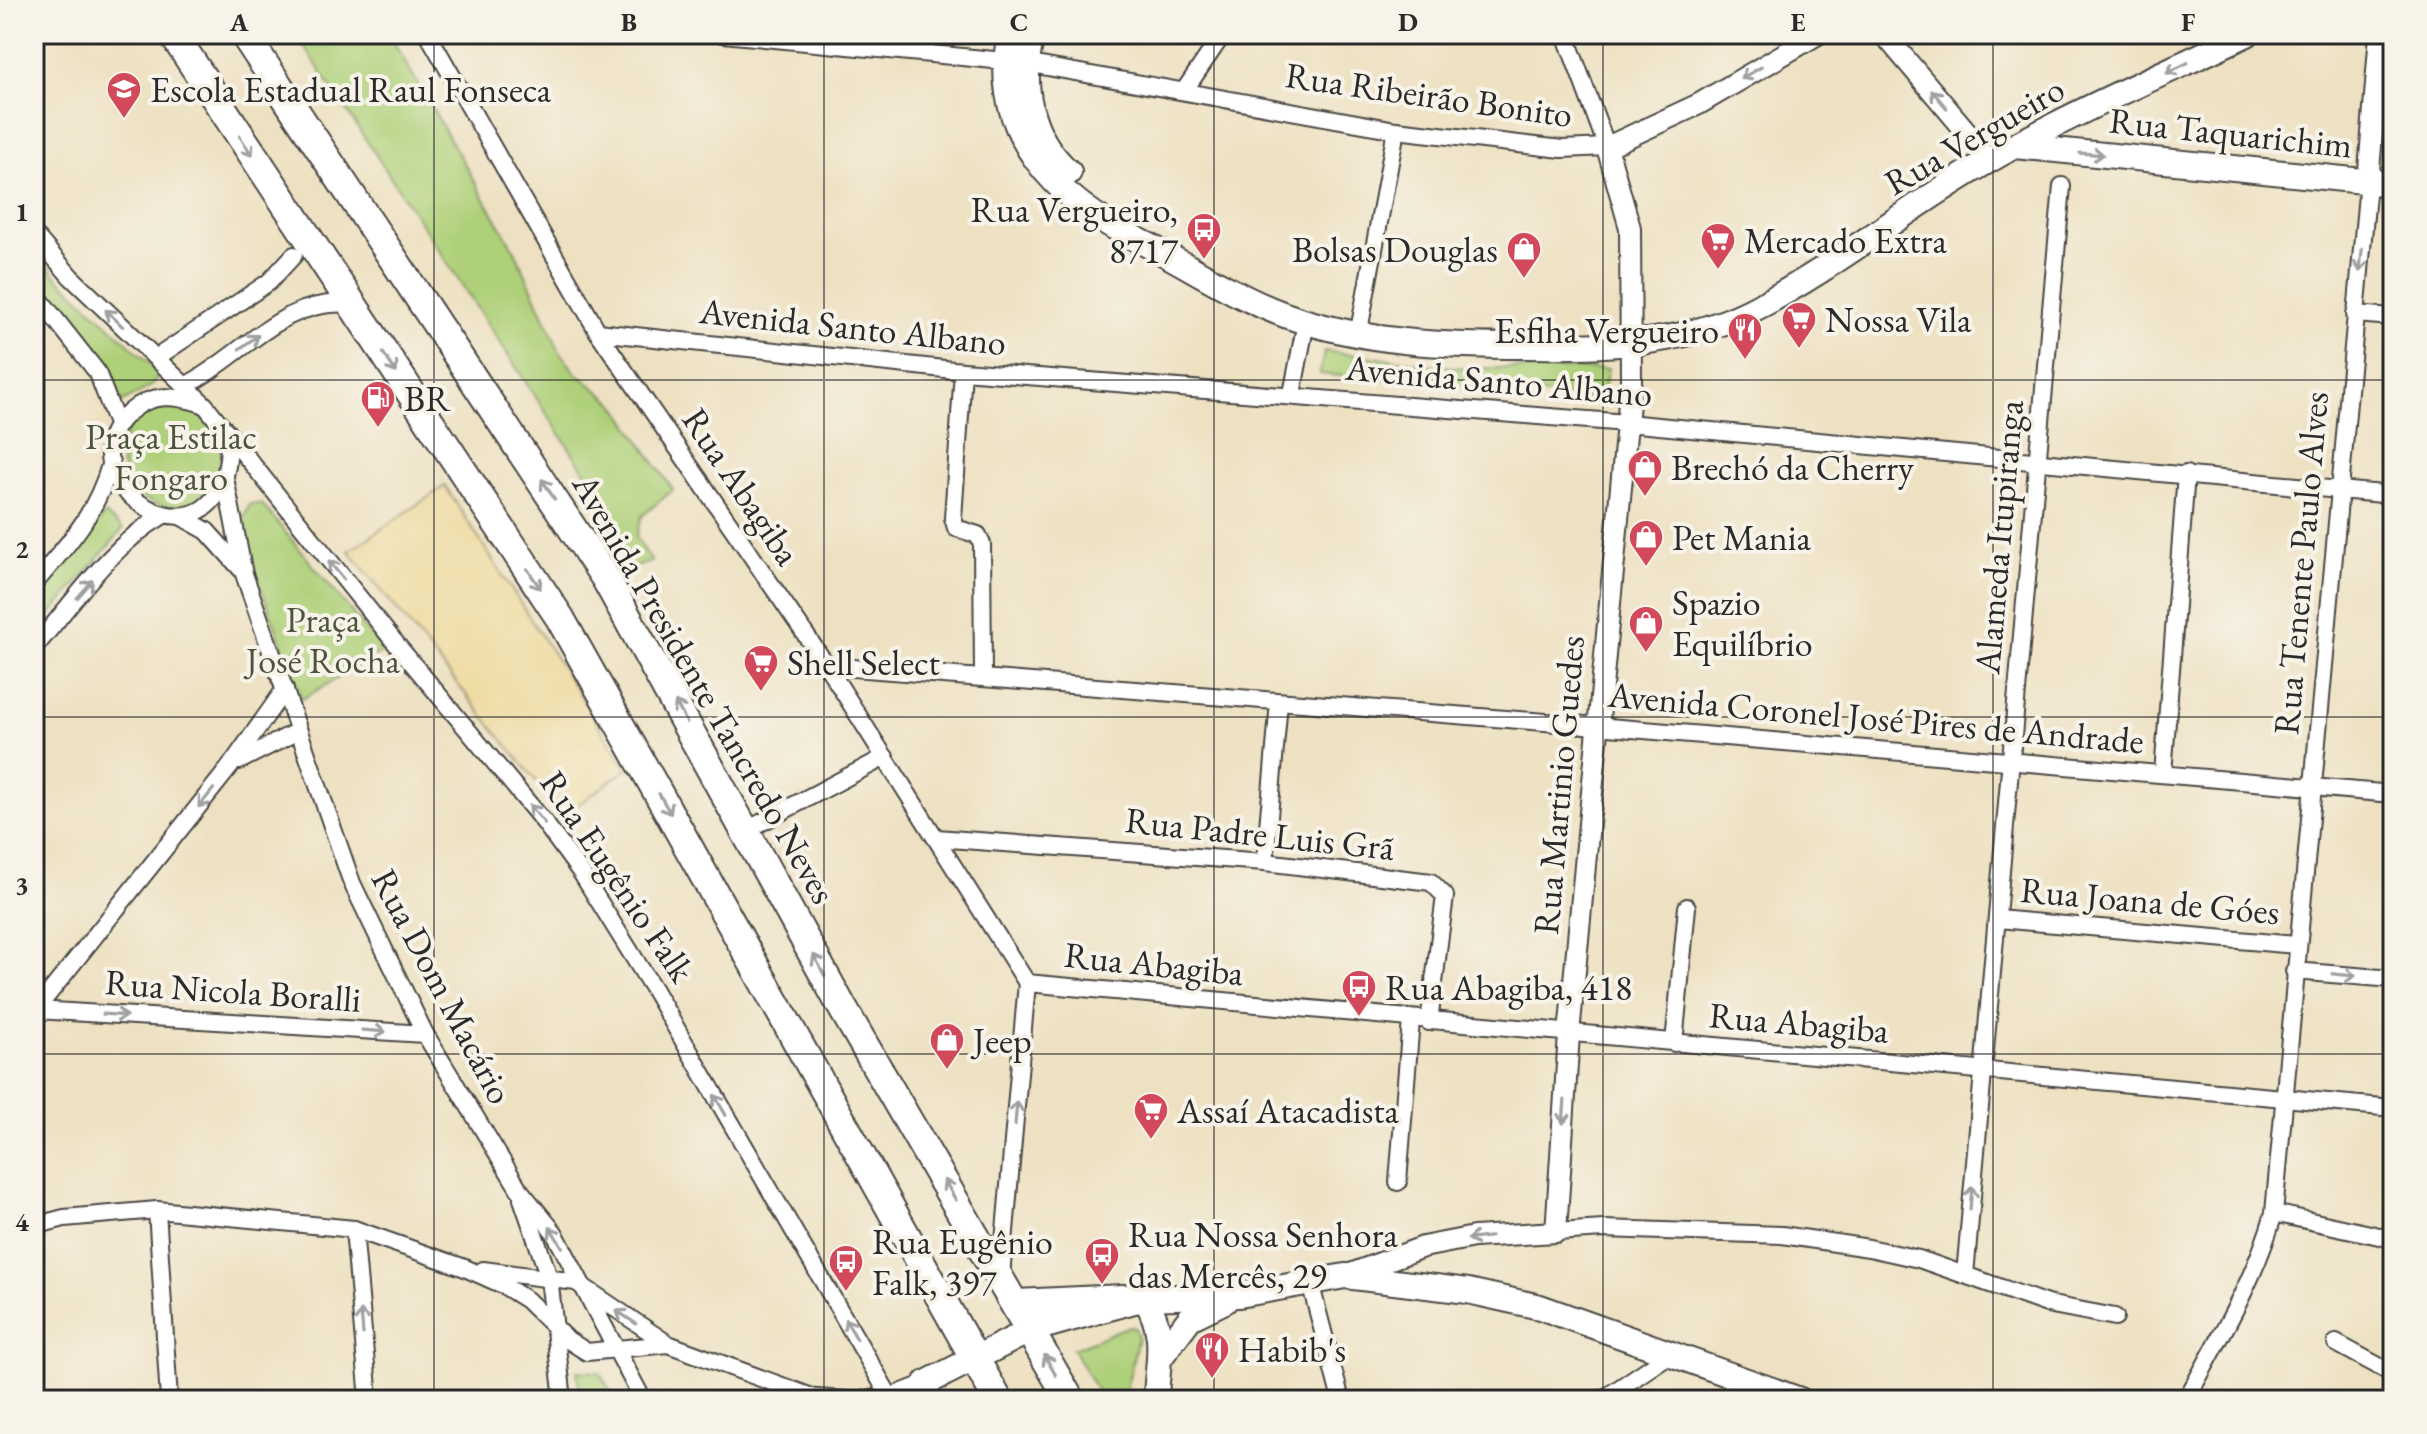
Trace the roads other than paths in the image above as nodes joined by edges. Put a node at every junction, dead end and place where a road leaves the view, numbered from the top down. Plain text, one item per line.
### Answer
1 (173, 34) edge
2 (244, 34) edge
3 (428, 34) edge
4 (723, 34) edge
5 (1010, 34) edge
6 (1032, 34) edge
7 (1223, 34) edge
8 (1565, 34) edge
9 (1818, 34) edge
10 (1884, 34) edge
11 (2247, 34) edge
12 (2380, 34) edge
13 (1015, 62) junction
14 (1184, 91) junction
15 (1396, 130) junction
16 (2015, 146) junction
17 (1607, 147) junction
18 (1986, 162) junction
19 (2368, 183) junction
20 (2393, 184) edge
21 (2062, 186) dead end
22 (34, 234) edge
23 (294, 255) dead end
24 (34, 292) edge
25 (349, 304) junction
26 (2355, 314) junction
27 (2393, 317) edge
28 (1306, 322) junction
29 (598, 332) junction
30 (1358, 336) junction
31 (1631, 344) junction
32 (156, 358) junction
33 (963, 371) junction
34 (185, 386) junction
35 (1292, 394) junction
36 (205, 405) junction
37 (1627, 423) junction
38 (117, 424) junction
39 (229, 435) junction
40 (111, 462) junction
41 (2035, 464) junction
42 (2186, 474) junction
43 (225, 478) junction
44 (2342, 491) junction
45 (2393, 495) edge
46 (162, 516) junction
47 (182, 517) junction
48 (244, 574) junction
49 (34, 584) edge
50 (34, 648) edge
51 (827, 666) junction
52 (983, 676) junction
53 (285, 689) junction
54 (1279, 702) junction
55 (1597, 726) junction
56 (298, 731) junction
57 (885, 757) junction
58 (2012, 763) junction
59 (229, 768) junction
60 (2163, 774) junction
61 (2313, 787) junction
62 (2393, 794) edge
63 (747, 830) junction
64 (936, 838) junction
65 (1265, 862) junction
66 (1687, 907) dead end
67 (1998, 919) junction
68 (2296, 945) junction
69 (2294, 971) junction
70 (2393, 979) edge
71 (1027, 983) junction
72 (36, 1011) edge
73 (1420, 1021) junction
74 (425, 1034) junction
75 (1569, 1034) junction
76 (1674, 1043) junction
77 (1982, 1072) junction
78 (2285, 1099) junction
79 (2393, 1108) edge
80 (1398, 1182) dead end
81 (519, 1189) junction
82 (157, 1210) junction
83 (2274, 1213) junction
84 (34, 1226) edge
85 (354, 1229) junction
86 (1556, 1232) junction
87 (2393, 1239) edge
88 (465, 1268) junction
89 (1965, 1275) junction
90 (1345, 1276) junction
91 (549, 1277) junction
92 (1001, 1278) junction
93 (1310, 1282) junction
94 (586, 1288) junction
95 (1239, 1295) junction
96 (1145, 1298) junction
97 (1016, 1304) junction
98 (2115, 1317) dead end
99 (555, 1325) junction
100 (1031, 1330) junction
101 (2336, 1343) dead end
102 (668, 1344) junction
103 (615, 1351) junction
104 (1673, 1352) junction
105 (1162, 1355) junction
106 (975, 1357) junction
107 (2393, 1374) edge
108 (922, 1392) edge
109 (890, 1397) junction
110 (819, 1399) edge
111 (169, 1400) edge
112 (369, 1400) edge
113 (563, 1400) edge
114 (643, 1400) edge
115 (845, 1400) edge
116 (860, 1400) edge
117 (998, 1400) edge
118 (1070, 1400) edge
119 (1156, 1400) edge
120 (1341, 1400) edge
121 (1602, 1400) edge
122 (1800, 1400) edge
123 (2186, 1400) edge

1 -> 25 highway
63 -> 2 highway, Avenida Presidente Tancredo Neves
3 - 29 street, Rua Abagiba
4 - 13 street, Rua Ribeirão Bonito
5 - 13 main road, Rua Vergueiro
6 - 13 main road, Rua Vergueiro
7 - 14 street
8 - 17 street
9 -> 17 street, Rua Ribeirão Bonito
18 -> 10 street
11 -> 16 main road, Rua Vergueiro
12 - 19 street, Rua Tenente Paulo Alves
13 - 14 street, Rua Ribeirão Bonito
13 - 28 main road, Rua Vergueiro
14 - 15 street, Rua Ribeirão Bonito
15 - 17 street, Rua Ribeirão Bonito
15 - 30 street
16 - 18 main road, Rua Vergueiro
16 -> 19 main road, Rua Taquarichim
17 - 31 street, Rua Martinio Guedes
18 - 31 main road, Rua Vergueiro
19 - 20 main road, Rua Taquarichim
19 -> 26 street, Rua Tenente Paulo Alves
21 - 41 street, Alameda Itupiranga
32 -> 22 street
23 - 32 street
24 - 38 street
34 -> 25 street
25 -> 106 highway
26 - 27 street
26 - 44 street, Rua Tenente Paulo Alves
28 - 30 main road, Rua Vergueiro
28 - 35 street
29 - 33 street, Avenida Santo Albano
29 - 51 street, Rua Abagiba
30 - 31 main road, Rua Vergueiro
31 - 37 street, Rua Martinio Guedes
32 - 34 street
33 - 35 street, Avenida Santo Albano
33 - 52 street
34 - 36 street
35 - 37 street, Avenida Santo Albano
36 - 38 street
36 - 39 street
37 - 41 street, Avenida Santo Albano
37 - 55 street, Rua Martinio Guedes
38 - 40 street
39 - 43 street
109 -> 39 street, Rua Eugênio Falk
40 - 46 street
40 - 49 street
41 - 42 street, Avenida Santo Albano
41 - 58 street, Alameda Itupiranga
42 - 44 street, Avenida Santo Albano
42 - 60 street
43 - 47 street
43 - 48 street, Rua Dom Macário
44 - 45 street, Avenida Santo Albano
44 - 61 street, Rua Tenente Paulo Alves
46 - 47 street
50 -> 46 street
47 - 48 street, Rua Dom Macário
48 - 53 street, Rua Dom Macário
51 - 52 street, Avenida Coronel José Pires de Andrade
51 - 57 street, Rua Abagiba
52 - 54 street, Avenida Coronel José Pires de Andrade
53 - 56 street, Rua Dom Macário
53 - 59 street
54 - 55 street, Avenida Coronel José Pires de Andrade
54 - 65 street
55 - 58 street, Avenida Coronel José Pires de Andrade
55 - 75 street, Rua Martinio Guedes
56 - 59 street
56 - 74 street, Rua Dom Macário
57 - 63 street
57 - 64 street, Rua Abagiba
58 - 60 street, Avenida Coronel José Pires de Andrade
58 - 67 street, Alameda Itupiranga
59 -> 72 street
60 - 61 street, Avenida Coronel José Pires de Andrade
61 - 62 street, Avenida Coronel José Pires de Andrade
61 - 68 street, Rua Tenente Paulo Alves
92 -> 63 highway, Avenida Presidente Tancredo Neves
64 - 65 street, Rua Padre Luis Grã
64 - 71 street, Rua Abagiba
65 - 73 street, Rua Padre Luis Grã
66 - 76 street
67 - 68 street, Rua Joana de Góes
67 - 77 street, Alameda Itupiranga
68 - 69 street, Rua Tenente Paulo Alves
69 -> 70 street
69 - 78 street, Rua Tenente Paulo Alves
71 - 73 street, Rua Abagiba
92 -> 71 street
72 -> 74 street, Rua Nicola Boralli
73 - 75 street, Rua Abagiba
73 - 80 street, Rua Padre Luis Grã
74 - 81 street, Rua Dom Macário
75 - 76 street, Rua Abagiba
75 -> 86 street, Rua Martinio Guedes
76 - 77 street, Rua Abagiba
77 - 78 street, Rua Abagiba
89 -> 77 street, Alameda Itupiranga
78 - 79 street, Rua Abagiba
78 - 83 street, Rua Tenente Paulo Alves
81 - 91 street
94 -> 81 street, Rua Dom Macário
82 - 84 street
82 - 85 street
82 - 111 street
83 - 87 street
83 - 123 street, Rua Tenente Paulo Alves
85 - 88 street
112 -> 85 street
86 - 89 street
86 -> 90 street
88 - 91 street
88 - 99 street
89 - 98 street
90 - 93 main road
90 - 104 main road
91 - 94 street
91 - 99 street
92 - 97 highway, Avenida Presidente Tancredo Neves
93 - 95 main road
93 - 120 street
102 -> 94 street
94 - 103 street, Rua Dom Macário
95 - 96 main road
95 - 105 main road
96 - 97 highway
96 - 100 main road
96 - 105 main road
97 - 100 highway, Avenida Presidente Tancredo Neves
99 - 103 street
99 - 113 street
100 - 106 main road
118 -> 100 highway, Avenida Presidente Tancredo Neves
101 - 107 street
102 - 103 street
102 - 110 street
103 - 114 street, Rua Dom Macário
104 - 121 street
104 - 122 main road
105 - 119 main road
106 - 108 main road
106 - 117 highway
108 - 109 street
109 - 116 street
110 - 115 street

